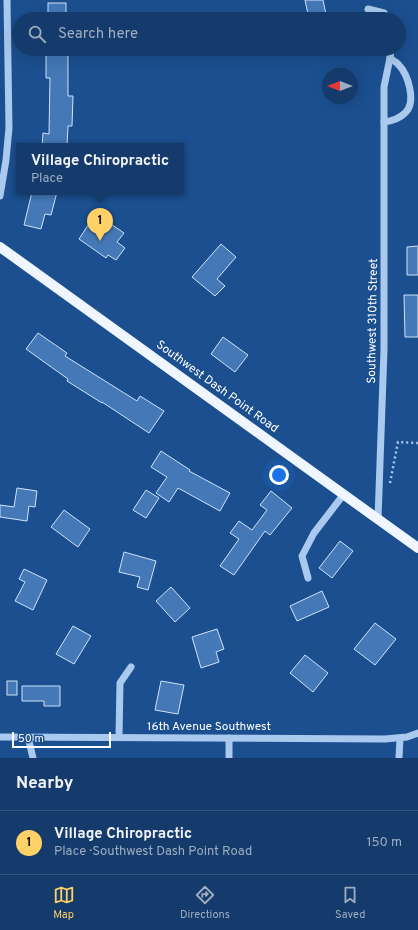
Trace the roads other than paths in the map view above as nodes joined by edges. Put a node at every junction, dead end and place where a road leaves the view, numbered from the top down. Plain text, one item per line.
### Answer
1 (7, 0) edge
2 (368, 9) dead end
3 (380, 12) edge
4 (390, 58) joint
5 (0, 89) edge
6 (8, 90) junction
7 (384, 122) junction
8 (0, 196) edge
9 (0, 247) edge
10 (344, 494) junction
11 (378, 519) junction
12 (418, 548) edge
13 (308, 578) dead end
14 (131, 667) dead end
15 (418, 734) edge
16 (0, 737) edge
17 (28, 737) junction
18 (119, 737) junction
19 (229, 738) junction
20 (400, 738) junction
21 (33, 758) edge
22 (229, 758) edge
23 (399, 758) edge

1 - 6 street
2 - 3 street
4 - 7 street, Southwest 310th Street
4 - 7 street
5 - 6 street
6 - 8 street
7 - 11 street, Southwest 310th Street
9 - 10 main road, Southwest Dash Point Road
10 - 11 main road, Southwest Dash Point Road
10 - 13 street
11 - 12 main road, Southwest Dash Point Road
14 - 18 street
15 - 20 street, 16th Avenue Southwest
16 - 17 street, 16th Avenue Southwest
17 - 18 street, 16th Avenue Southwest
17 - 21 street
18 - 19 street, 16th Avenue Southwest
19 - 20 street, 16th Avenue Southwest
19 - 22 street
20 - 23 street

